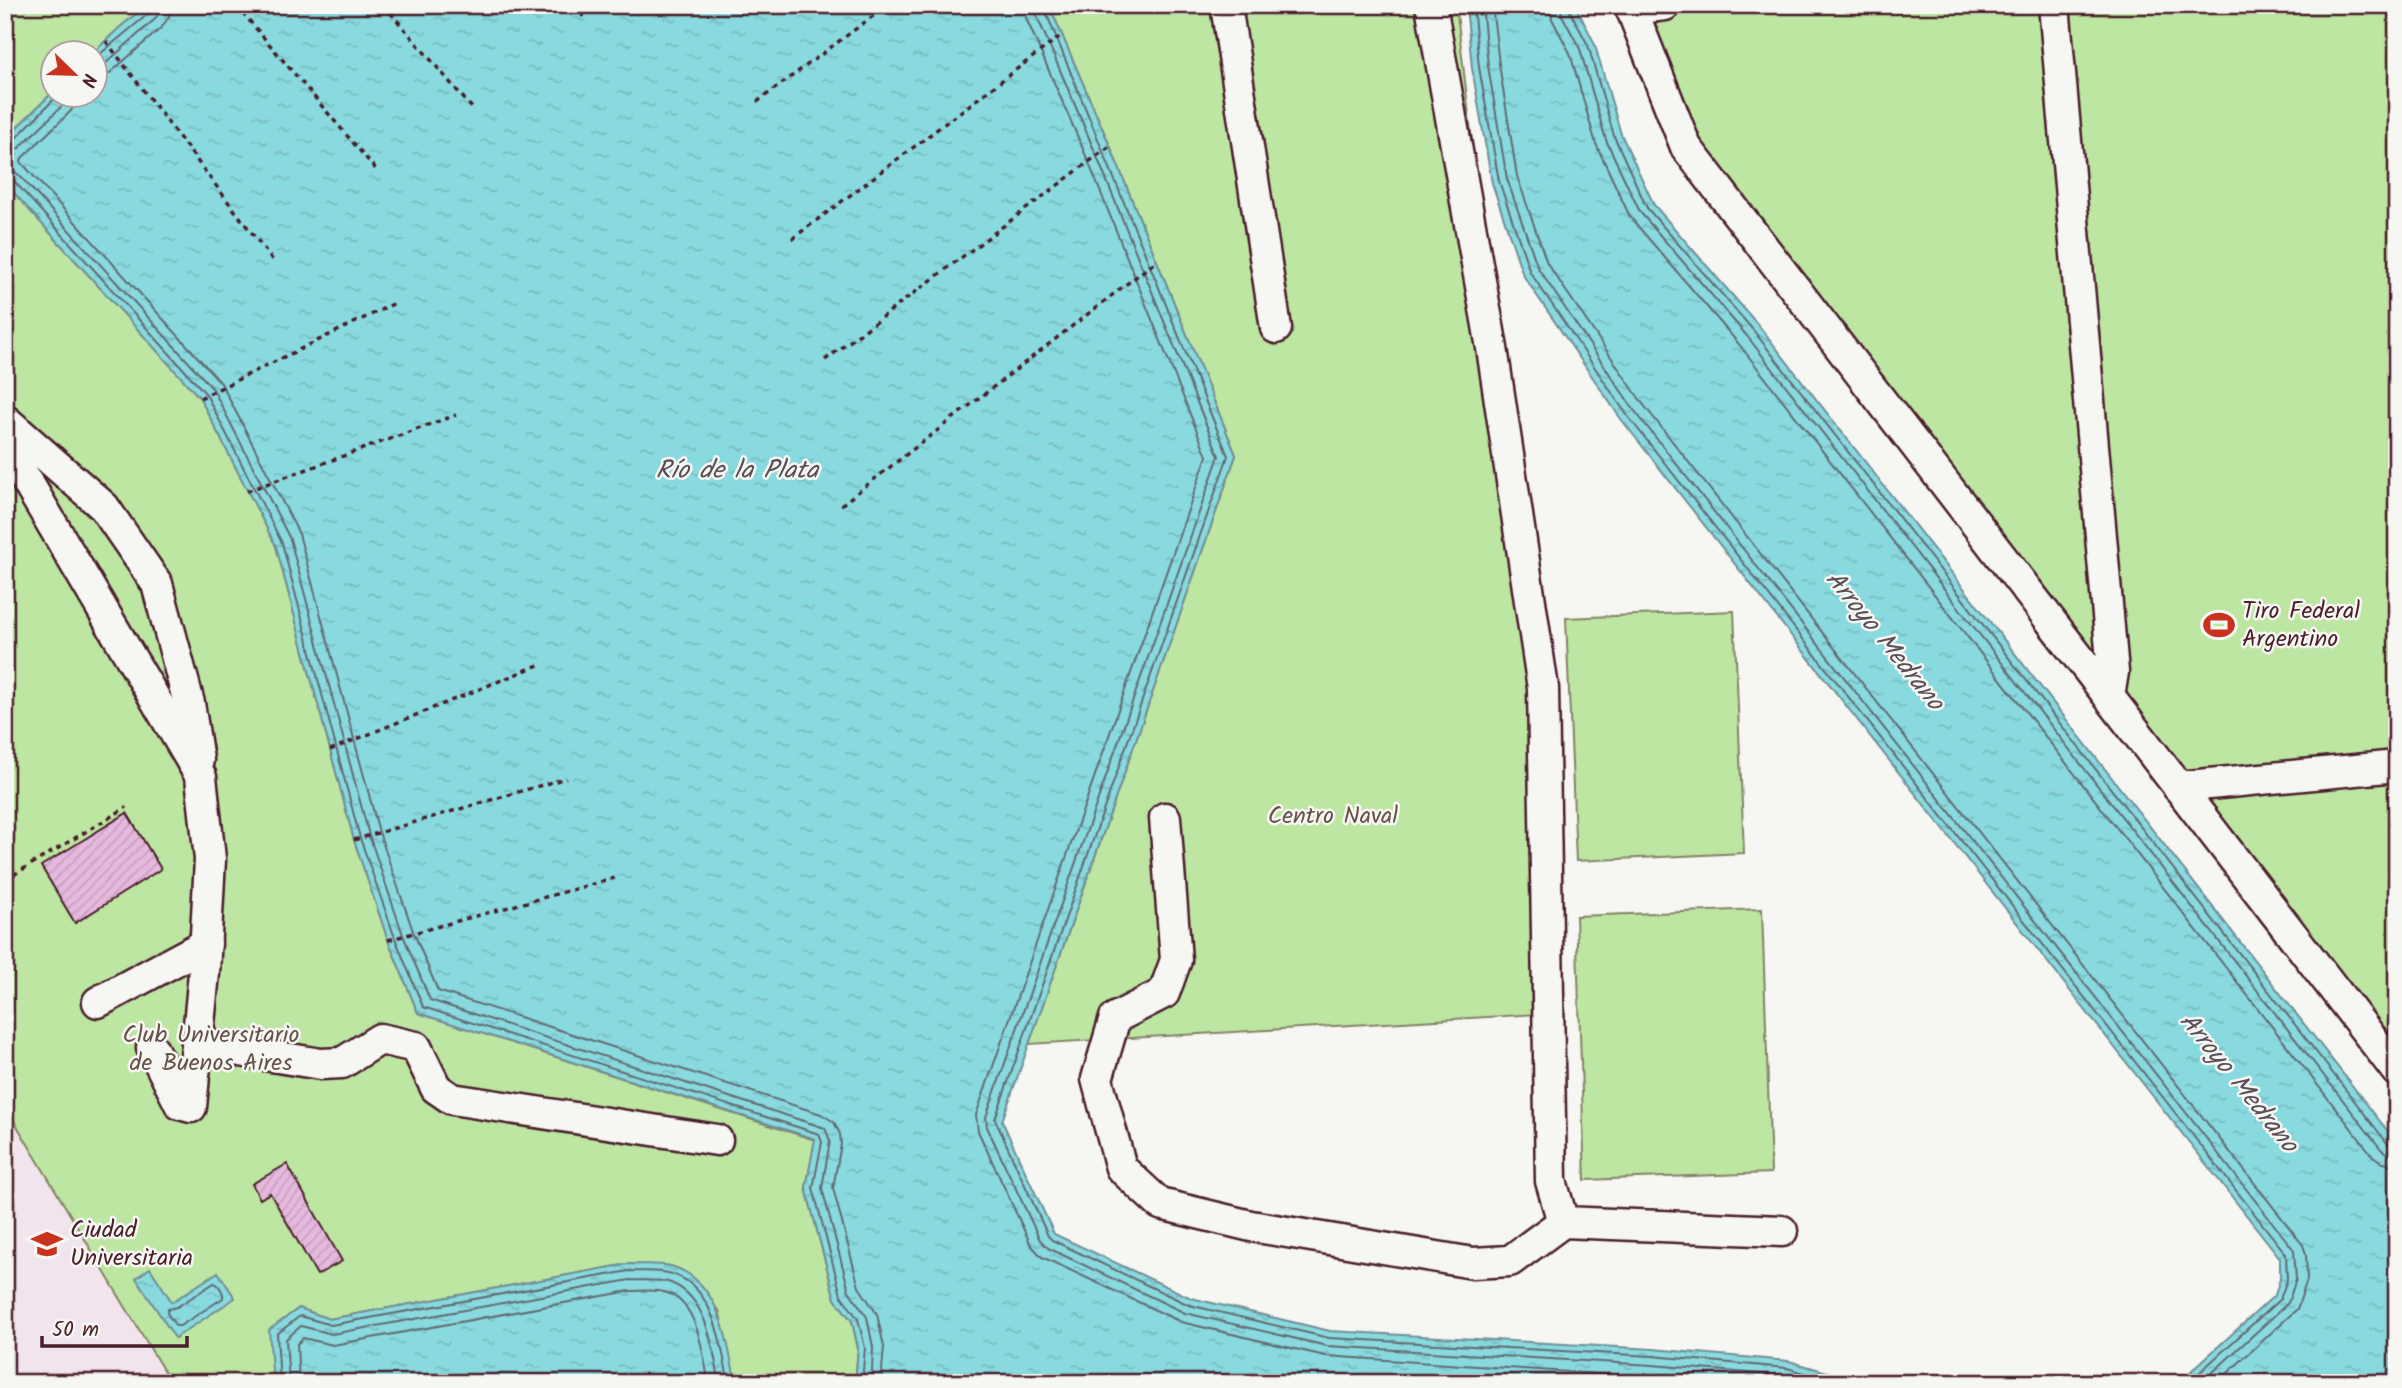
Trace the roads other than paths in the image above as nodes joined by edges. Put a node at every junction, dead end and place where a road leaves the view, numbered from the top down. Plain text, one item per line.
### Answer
1 (1226, 5) edge
2 (1431, 5) edge
3 (1665, 5) edge
4 (2054, 5) edge
5 (1631, 7) edge
6 (1276, 328) dead end
7 (5, 420) edge
8 (5, 444) edge
9 (2109, 697) junction
10 (2397, 766) edge
11 (201, 777) junction
12 (2178, 787) junction
13 (1165, 818) dead end
14 (206, 944) junction
15 (98, 1002) dead end
16 (197, 1044) junction
17 (152, 1048) dead end
18 (2397, 1071) edge
19 (717, 1140) dead end
20 (1563, 1222) junction
21 (1782, 1231) dead end

1 - 6 lane
2 - 20 lane
3 - 5 lane
4 - 9 lane
5 - 9 lane
7 - 11 lane
8 - 11 lane
9 - 12 lane
10 - 12 lane
11 - 14 lane
12 - 18 lane
13 - 20 lane
14 - 15 lane
14 - 16 lane
16 - 17 lane
16 - 19 lane
20 - 21 lane

